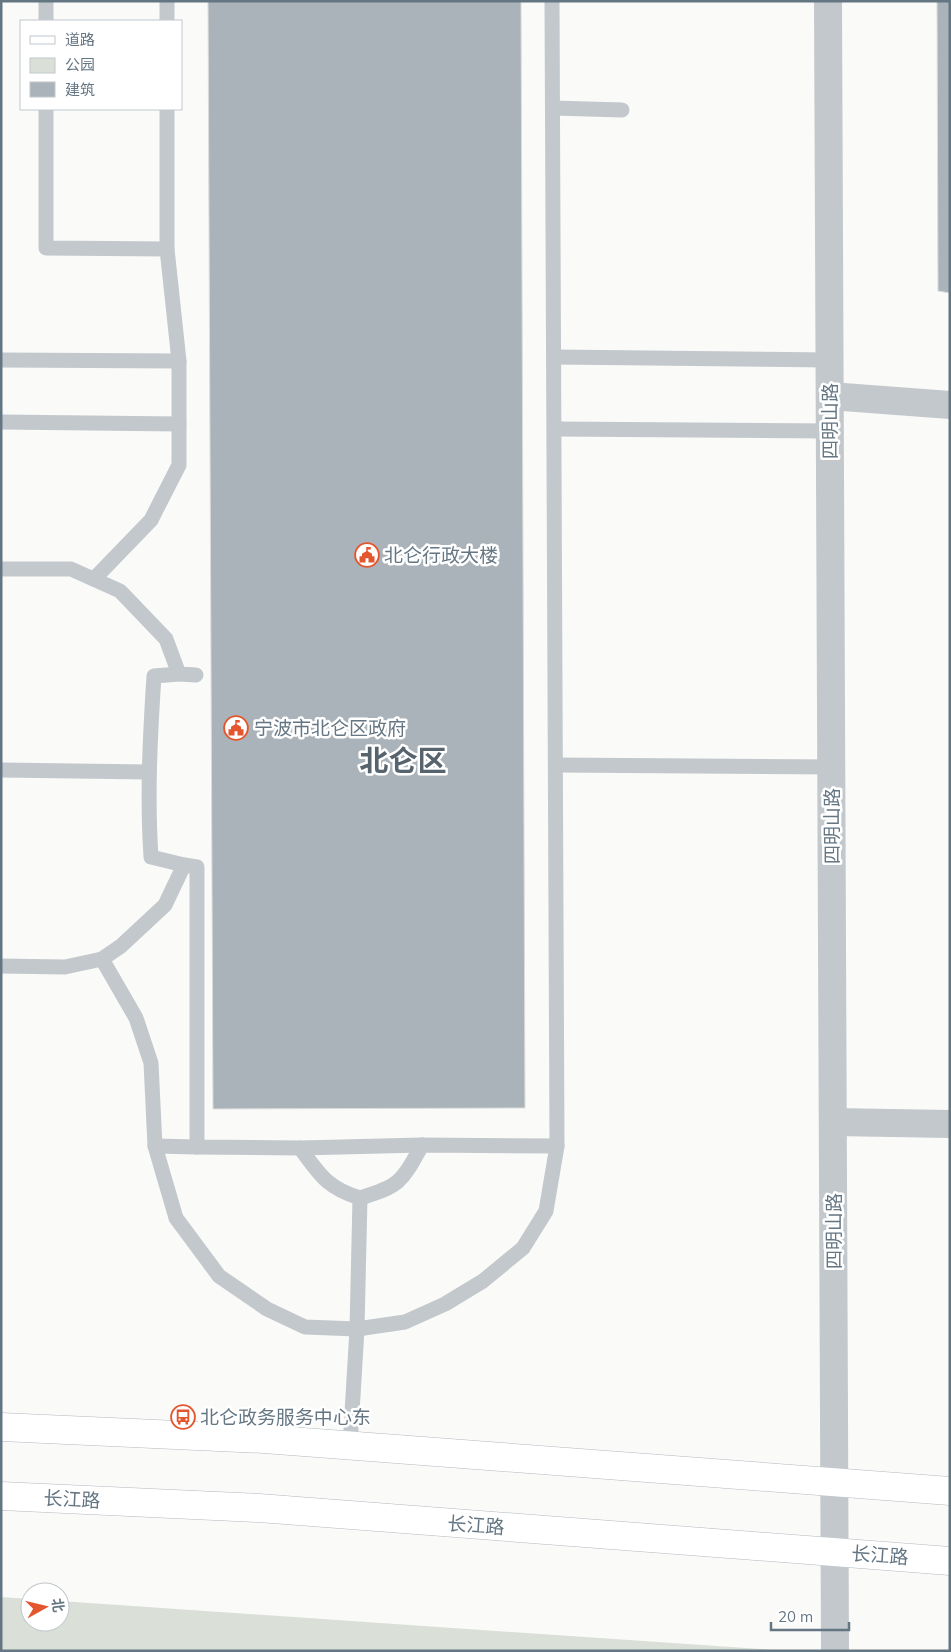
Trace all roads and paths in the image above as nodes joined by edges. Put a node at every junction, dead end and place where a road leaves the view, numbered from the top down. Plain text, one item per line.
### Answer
1 (46, 1) edge
2 (167, 1) edge
3 (552, 1) edge
4 (828, 1) edge
5 (46, 20) edge
6 (167, 20) edge
7 (554, 108) junction
8 (46, 110) edge
9 (167, 110) edge
10 (622, 110) dead end
11 (168, 249) junction
12 (554, 357) junction
13 (1, 360) edge
14 (830, 360) junction
15 (179, 361) junction
16 (830, 396) junction
17 (950, 405) edge
18 (1, 422) edge
19 (180, 424) junction
20 (555, 429) junction
21 (830, 431) junction
22 (1, 569) edge
23 (94, 579) junction
24 (179, 674) junction
25 (196, 676) dead end
26 (556, 765) junction
27 (832, 767) junction
28 (1, 770) edge
29 (149, 772) junction
30 (184, 866) junction
31 (102, 958) junction
32 (1, 966) edge
33 (833, 1122) junction
34 (950, 1124) edge
35 (422, 1145) junction
36 (154, 1146) junction
37 (557, 1146) junction
38 (197, 1147) junction
39 (300, 1148) junction
40 (360, 1198) junction
41 (357, 1329) junction
42 (1, 1427) edge
43 (350, 1446) junction
44 (835, 1483) junction
45 (950, 1491) edge
46 (1, 1496) edge
47 (835, 1552) junction
48 (950, 1561) edge
49 (835, 1651) edge

1 - 5 lane
2 - 6 lane
3 - 7 lane
4 - 14 street, 四明山路
7 - 10 lane
7 - 12 lane
8 - 11 lane
9 - 11 lane
11 - 15 lane
12 - 14 lane
12 - 20 lane
13 - 15 lane
14 - 16 street, 四明山路
15 - 19 lane
16 - 17 street
16 - 21 street, 四明山路
18 - 19 lane
19 - 23 lane
20 - 21 lane
20 - 26 lane
21 - 27 street, 四明山路
22 - 23 lane
23 - 24 lane
24 - 25 lane
24 - 29 lane
26 - 27 lane
26 - 37 lane
27 - 33 street, 四明山路
28 - 29 lane
29 - 30 lane
30 - 31 lane
30 - 38 lane
31 - 32 lane
31 - 36 lane
33 - 34 street
33 - 44 street, 四明山路
35 - 37 lane
35 - 39 lane
35 - 40 lane
36 - 38 lane
36 - 41 lane
37 - 41 lane
38 - 39 lane
39 - 40 lane
40 - 41 lane
41 - 43 lane
42 - 43 main road
43 - 44 main road
44 - 45 main road
44 - 47 street, 四明山路
46 - 47 main road, 长江路
47 - 48 main road, 长江路
47 - 49 street, 四明山路

